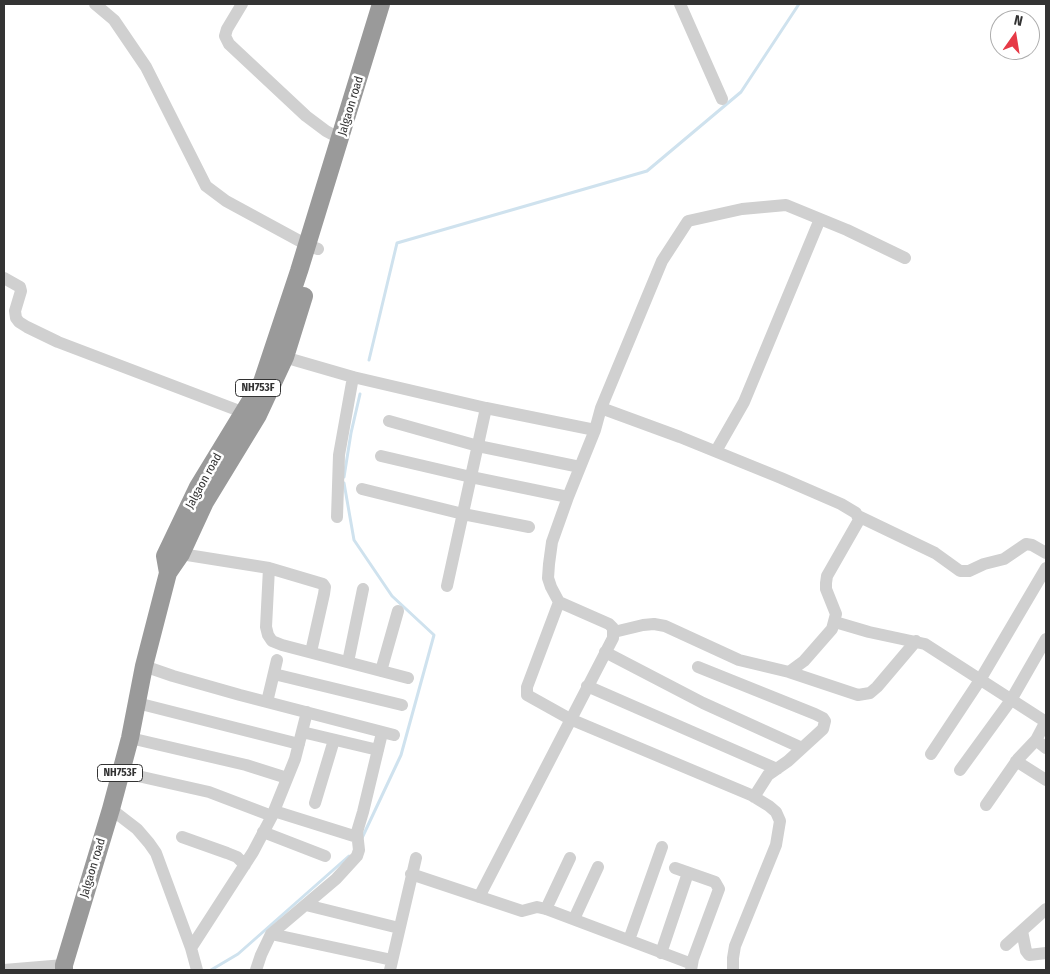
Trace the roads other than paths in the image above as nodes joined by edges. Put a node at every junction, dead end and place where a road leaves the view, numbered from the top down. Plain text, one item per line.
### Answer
1 (95, 4) edge
2 (242, 4) edge
3 (680, 4) edge
4 (386, 5) edge
5 (722, 100) dead end
6 (341, 148) junction
7 (820, 219) junction
8 (312, 247) junction
9 (905, 258) dead end
10 (4, 278) edge
11 (279, 355) junction
12 (353, 377) junction
13 (486, 408) junction
14 (601, 408) junction
15 (250, 415) junction
16 (389, 421) dead end
17 (595, 430) junction
18 (478, 446) junction
19 (716, 451) junction
20 (381, 456) dead end
21 (580, 467) junction
22 (471, 477) junction
23 (362, 489) dead end
24 (568, 497) junction
25 (463, 514) junction
26 (858, 516) junction
27 (338, 518) dead end
28 (529, 527) dead end
29 (1046, 553) edge
30 (181, 554) junction
31 (269, 568) junction
32 (1046, 568) edge
33 (168, 573) junction
34 (447, 586) dead end
35 (362, 589) dead end
36 (560, 602) junction
37 (398, 611) dead end
38 (834, 622) junction
39 (614, 632) junction
40 (1046, 638) edge
41 (916, 641) junction
42 (311, 652) junction
43 (605, 652) junction
44 (277, 660) dead end
45 (348, 662) junction
46 (144, 666) junction
47 (698, 666) dead end
48 (382, 671) junction
49 (789, 672) junction
50 (274, 674) junction
51 (408, 678) dead end
52 (980, 680) junction
53 (587, 686) junction
54 (1011, 700) junction
55 (267, 702) junction
56 (137, 703) junction
57 (402, 705) dead end
58 (307, 712) junction
59 (570, 719) junction
60 (1046, 721) edge
61 (130, 738) junction
62 (300, 738) junction
63 (334, 740) junction
64 (1041, 744) edge
65 (802, 748) junction
66 (378, 750) junction
67 (931, 754) dead end
68 (1016, 761) junction
69 (777, 769) junction
70 (960, 770) dead end
71 (120, 772) junction
72 (287, 778) junction
73 (1046, 780) edge
74 (754, 797) junction
75 (315, 803) dead end
76 (986, 805) dead end
77 (111, 809) junction
78 (273, 813) junction
79 (263, 832) junction
80 (182, 837) dead end
81 (356, 837) junction
82 (662, 847) dead end
83 (325, 856) dead end
84 (416, 858) dead end
85 (570, 858) dead end
86 (245, 865) junction
87 (598, 867) dead end
88 (675, 868) dead end
89 (688, 873) junction
90 (411, 874) junction
91 (479, 897) junction
92 (306, 904) junction
93 (546, 909) junction
94 (1046, 910) edge
95 (574, 919) junction
96 (399, 928) junction
97 (1022, 930) junction
98 (271, 934) junction
99 (629, 940) junction
100 (1006, 944) dead end
101 (191, 948) junction
102 (661, 953) junction
103 (1046, 953) edge
104 (391, 965) edge
105 (691, 967) edge
106 (64, 968) edge
107 (4, 970) edge
108 (197, 970) edge
109 (257, 970) edge
110 (733, 970) edge

1 - 8 street
2 - 6 street
3 - 5 street
4 - 6 highway, Jalgaon road / NH753F
6 - 8 highway, Jalgaon road / NH753F
7 - 9 street
7 - 14 street
7 - 19 street
8 - 11 highway, Jalgaon road / NH753F
10 - 15 street
11 - 12 street
11 - 15 highway, Jalgaon road / NH753F
12 - 13 street
12 - 27 street
13 - 17 street
13 - 18 street
14 - 17 street
14 - 19 street
15 - 30 highway, NH753F
15 - 33 highway, Jalgaon road / NH753F
16 - 18 street
17 - 21 street
18 - 21 street
18 - 22 street
19 - 26 street
20 - 22 street
21 - 24 street
22 - 24 street
22 - 25 street
23 - 25 street
24 - 36 street
25 - 28 street
25 - 34 street
26 - 29 street
26 - 38 street
30 - 31 street
30 - 33 highway, NH753F
31 - 42 street
31 - 42 street
32 - 52 street
33 - 46 highway, Jalgaon road / NH753F
35 - 45 street
36 - 39 street
36 - 59 street
37 - 48 street
38 - 41 street
38 - 49 street
39 - 43 street
39 - 49 street
40 - 54 street
41 - 49 street
41 - 52 street
42 - 45 street
43 - 53 street
43 - 65 street
44 - 50 street
45 - 48 street
46 - 55 street
46 - 56 highway, Jalgaon road / NH753F
47 - 65 street
48 - 51 street
50 - 55 street
50 - 57 street
52 - 54 street
52 - 67 street
53 - 59 street
53 - 69 street
54 - 60 street
54 - 70 street
55 - 58 street
56 - 61 highway, Jalgaon road / NH753F
56 - 62 street
58 - 62 street
58 - 66 street
59 - 74 street
59 - 91 street
60 - 64 street
61 - 71 highway, Jalgaon road / NH753F
61 - 72 street
62 - 63 street
62 - 72 street
63 - 66 street
63 - 75 street
64 - 68 street
65 - 69 street
66 - 81 street
68 - 73 street
68 - 76 street
69 - 74 street
71 - 77 highway, Jalgaon road / NH753F
71 - 78 street
72 - 78 street
74 - 110 street
77 - 101 street
77 - 106 highway, Jalgaon road / NH753F
78 - 79 street
78 - 81 street
79 - 83 street
79 - 86 street
80 - 86 street
81 - 92 street
82 - 99 street
84 - 90 street
85 - 93 street
86 - 101 street
87 - 95 street
88 - 89 street
89 - 102 street
89 - 105 street
90 - 91 street
90 - 96 street
91 - 93 street
92 - 96 street
92 - 98 street
93 - 95 street
94 - 97 street
95 - 99 street
96 - 104 street
97 - 100 street
97 - 103 street
98 - 104 street
98 - 109 street
99 - 102 street
101 - 108 street
102 - 105 street
106 - 107 street

